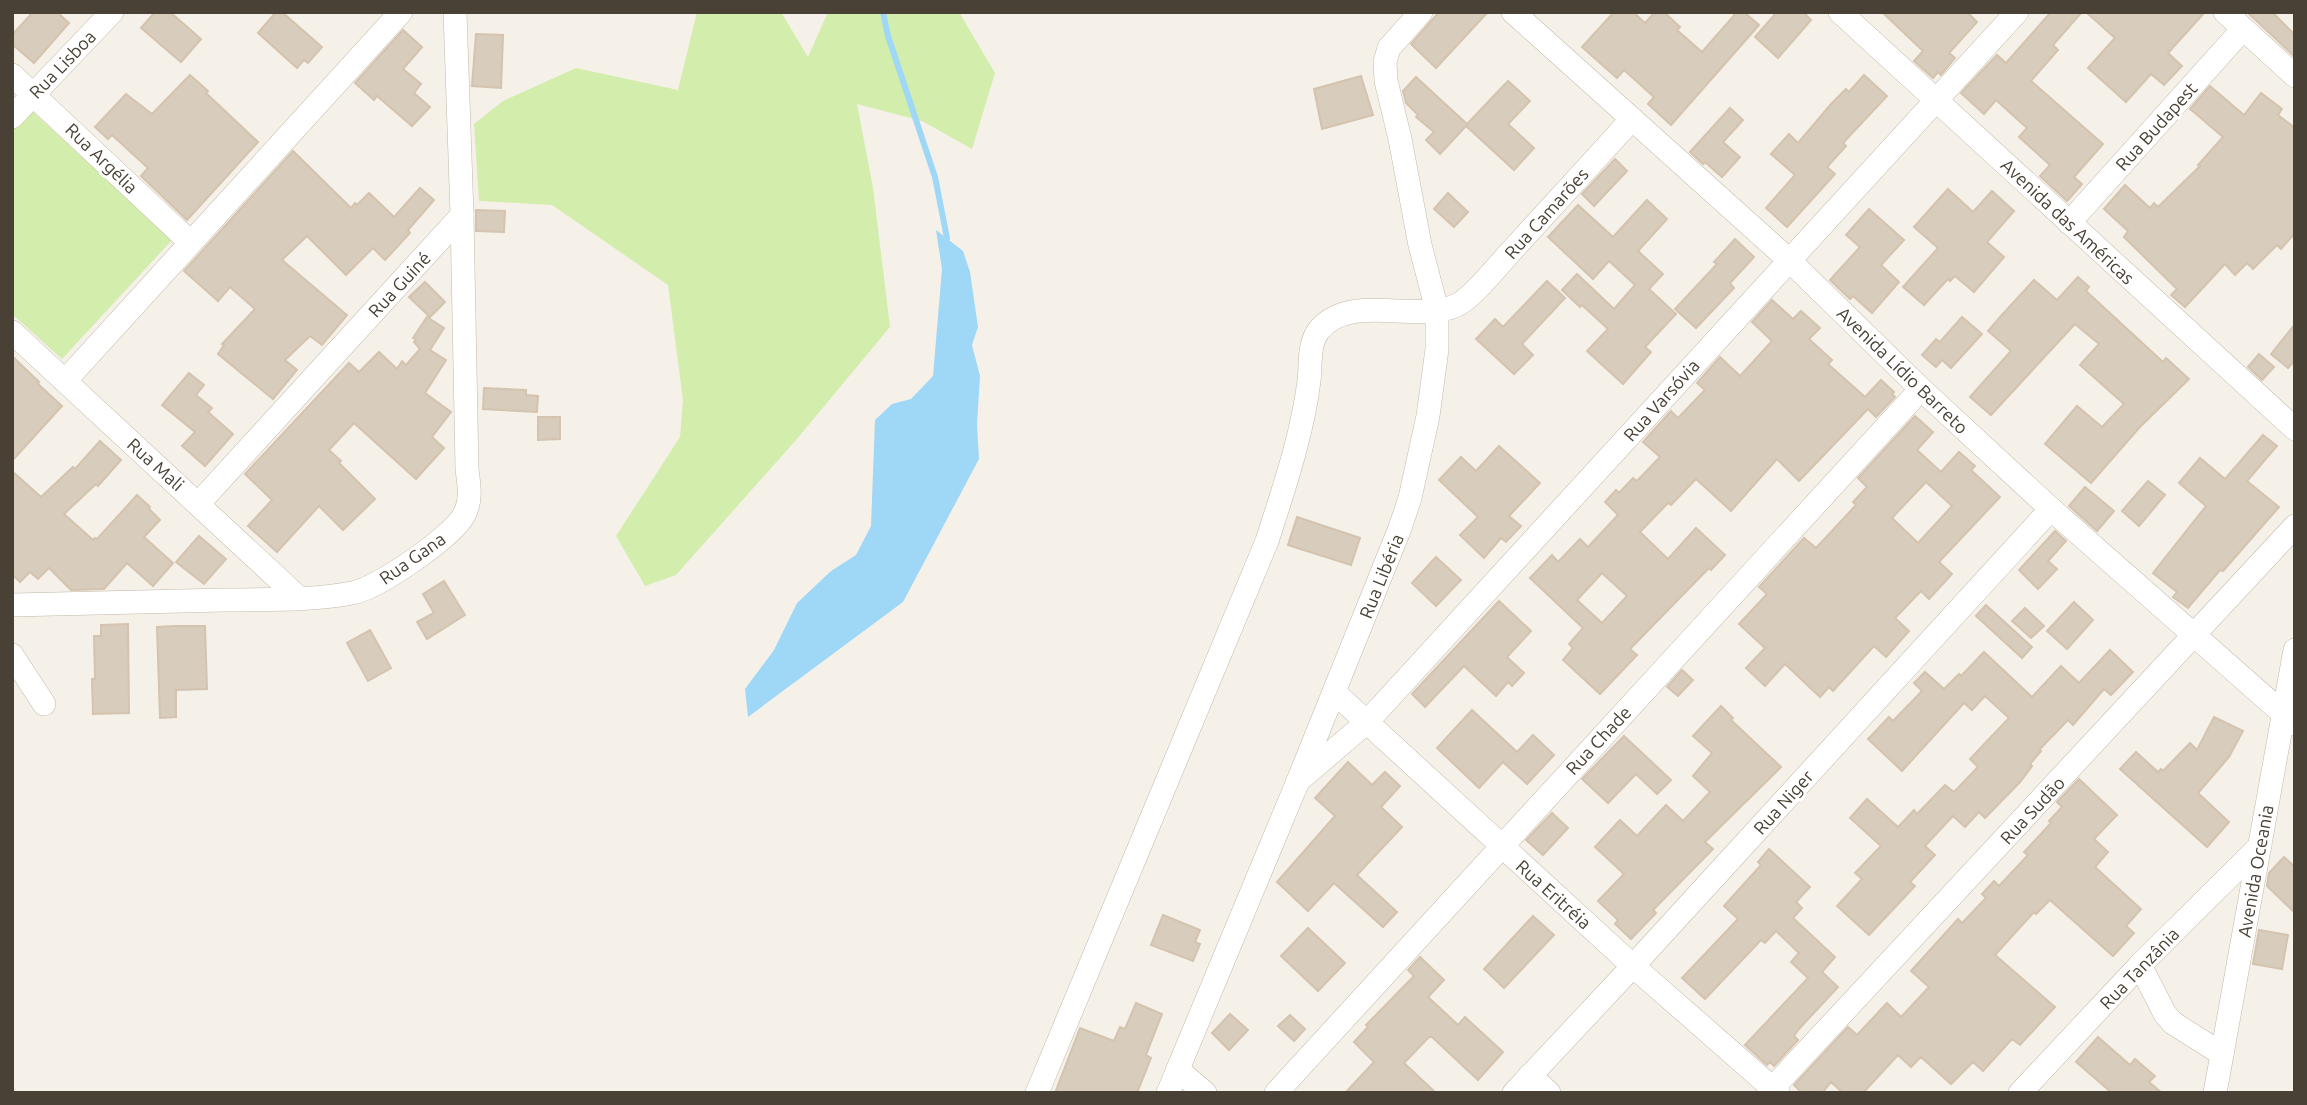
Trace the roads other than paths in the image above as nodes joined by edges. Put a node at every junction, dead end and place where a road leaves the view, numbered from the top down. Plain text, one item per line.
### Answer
1 (112, 12) edge
2 (401, 12) edge
3 (455, 12) edge
4 (1421, 12) edge
5 (1513, 12) edge
6 (1840, 12) edge
7 (2017, 12) edge
8 (2225, 12) edge
9 (2244, 29) junction
10 (12, 75) edge
11 (2295, 76) edge
12 (33, 93) junction
13 (1937, 100) junction
14 (12, 117) edge
15 (1632, 119) junction
16 (462, 215) junction
17 (2069, 223) junction
18 (190, 242) junction
19 (1789, 260) junction
20 (1448, 308) junction
21 (12, 332) edge
22 (65, 382) junction
23 (1921, 389) junction
24 (2295, 429) edge
25 (199, 503) junction
26 (2051, 509) junction
27 (2295, 526) edge
28 (299, 598) junction
29 (12, 605) edge
30 (2195, 635) junction
31 (2295, 650) edge
32 (12, 655) edge
33 (1334, 692) junction
34 (44, 704) dead end
35 (2290, 720) edge
36 (1367, 722) junction
37 (1298, 781) junction
38 (1501, 846) junction
39 (2260, 846) junction
40 (2140, 965) junction
41 (1633, 966) junction
42 (2222, 1054) junction
43 (1178, 1070) junction
44 (1530, 1075) junction
45 (2031, 1089) edge
46 (1773, 1091) edge
47 (1037, 1093) edge
48 (1168, 1093) edge
49 (1205, 1093) edge
50 (1276, 1093) edge
51 (1514, 1093) edge
52 (1549, 1093) edge
53 (2215, 1093) edge

1 - 12 street, Rua Lisboa
2 - 18 street
3 - 16 street
4 - 20 street, Rua Libéria
5 - 15 street, Avenida Lídio Barreto
6 - 13 street, Avenida das Américas
7 - 13 street, Rua Varsóvia
8 - 9 street
9 - 11 street
9 - 17 street, Rua Budapest
10 - 12 street, Rua Argélia
12 - 14 street, Rua Lisboa
12 - 18 street, Rua Argélia
13 - 17 street, Avenida das Américas
13 - 19 street, Rua Varsóvia
15 - 19 street, Avenida Lídio Barreto
15 - 20 street, Rua Camarões
16 - 25 street, Rua Guiné
16 - 28 street, Rua Gana
17 - 24 street, Avenida das Américas
18 - 22 street
19 - 23 street, Avenida Lídio Barreto
19 - 36 street, Rua Varsóvia
20 - 33 street, Rua Libéria
20 - 47 street
21 - 22 street, Rua Mali
22 - 25 street, Rua Mali
23 - 26 street, Avenida Lídio Barreto
23 - 38 street, Rua Chade
25 - 28 street, Rua Mali
26 - 30 street, Avenida Lídio Barreto
26 - 41 street, Rua Niger
27 - 30 street, Rua Sudão
28 - 29 street, Rua Gana
30 - 35 street, Avenida Lídio Barreto
30 - 46 street, Rua Sudão
31 - 35 street, Avenida Oceania
32 - 34 street
33 - 36 street, Rua Eritréia
33 - 37 street, Rua Libéria
35 - 39 street, Avenida Oceania
36 - 37 street, Rua Varsóvia
36 - 38 street, Rua Eritréia
37 - 43 street, Rua Libéria
38 - 41 street, Rua Eritréia
38 - 50 street, Rua Chade
39 - 40 street, Rua Tanzânia
39 - 42 street, Avenida Oceania
40 - 42 street
40 - 45 street, Rua Tanzânia
41 - 44 street, Rua Niger
41 - 46 street, Rua Eritréia
42 - 53 street, Avenida Oceania
43 - 48 street, Rua Libéria
43 - 49 street
44 - 51 street, Rua Niger
44 - 52 street

